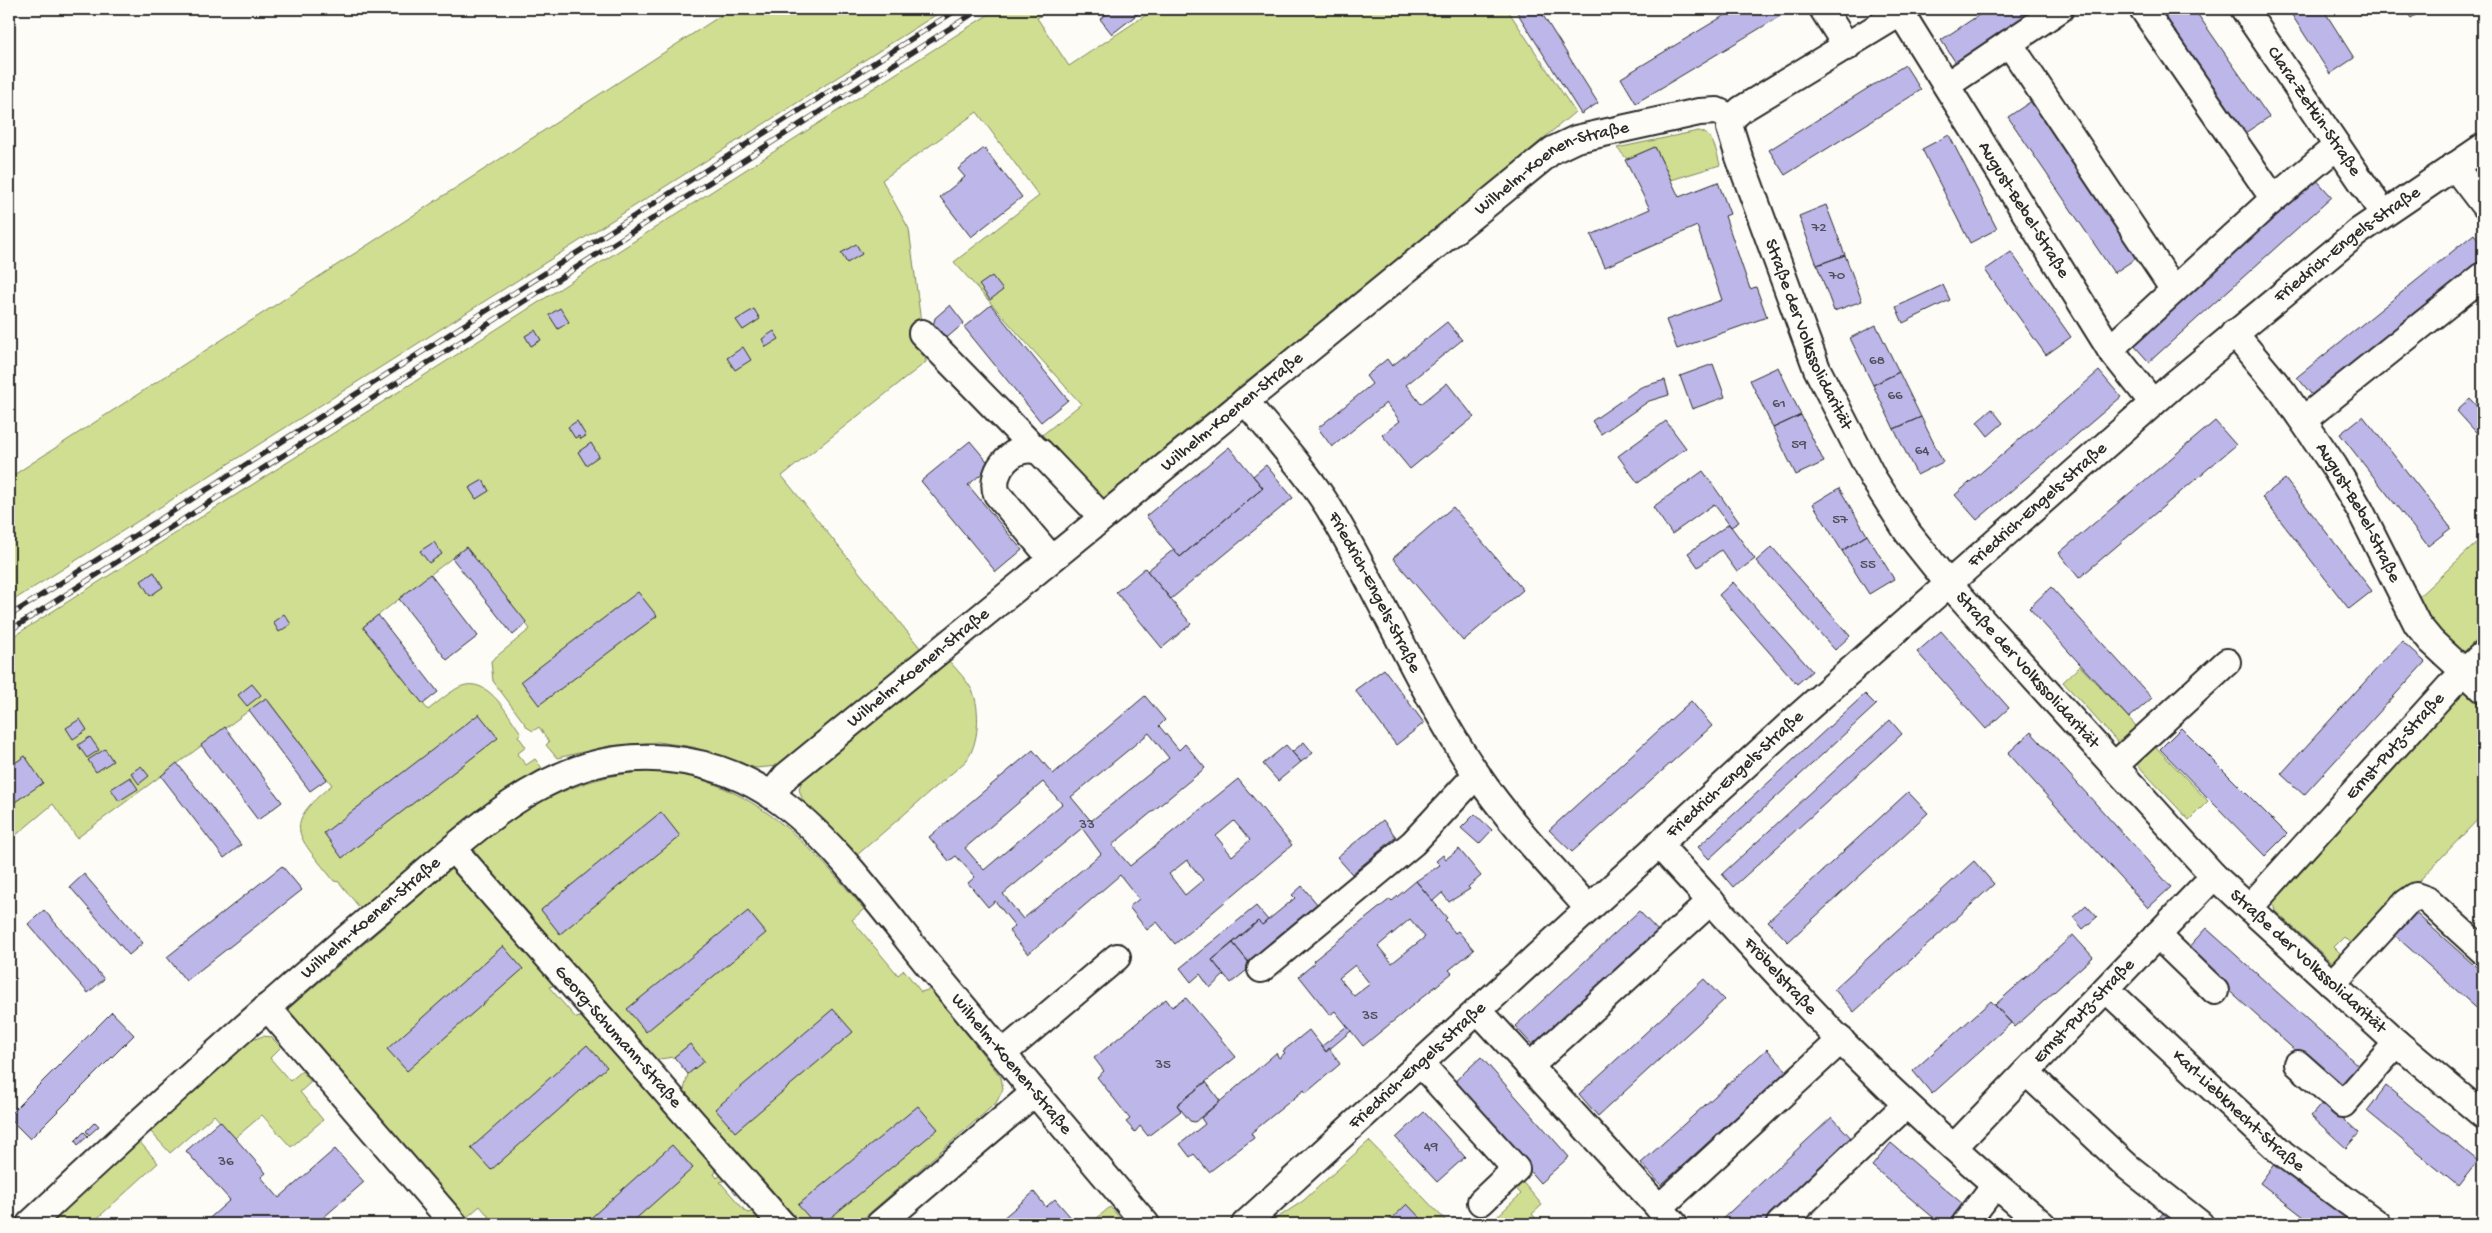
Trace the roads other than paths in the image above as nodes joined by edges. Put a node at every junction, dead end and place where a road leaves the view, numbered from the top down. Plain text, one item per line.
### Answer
1 (1823, 9) edge
2 (2060, 9) edge
3 (2143, 9) edge
4 (2244, 9) edge
5 (1904, 11) edge
6 (2009, 43) junction
7 (1847, 47) junction
8 (1946, 85) junction
9 (1732, 118) junction
10 (2337, 146) junction
11 (2483, 147) edge
12 (2454, 166) junction
13 (2269, 203) junction
14 (2483, 204) edge
15 (2383, 213) junction
16 (2483, 276) edge
17 (2174, 290) junction
18 (922, 333) dead end
19 (2234, 333) junction
20 (2110, 349) junction
21 (1245, 401) junction
22 (2153, 403) junction
23 (2303, 420) junction
24 (1036, 450) junction
25 (1102, 516) junction
26 (1051, 558) junction
27 (1948, 583) junction
28 (2227, 662) dead end
29 (2477, 671) edge
30 (2114, 766) junction
31 (1477, 774) junction
32 (771, 795) junction
33 (1658, 844) junction
34 (453, 850) junction
35 (2214, 876) junction
36 (1711, 901) junction
37 (1588, 908) junction
38 (2249, 908) junction
39 (2157, 935) junction
40 (2483, 951) edge
41 (1117, 957) dead end
42 (1261, 969) dead end
43 (2332, 984) junction
44 (2106, 989) junction
45 (2215, 991) dead end
46 (267, 1007) junction
47 (1478, 1010) junction
48 (1841, 1040) junction
49 (2397, 1043) junction
50 (1002, 1054) junction
51 (1421, 1064) junction
52 (2298, 1064) dead end
53 (1529, 1067) junction
54 (2026, 1072) junction
55 (1034, 1093) junction
56 (1906, 1104) junction
57 (2483, 1115) edge
58 (1954, 1147) junction
59 (1995, 1185) junction
60 (1481, 1202) dead end
61 (1666, 1216) edge
62 (30, 1224) edge
63 (454, 1224) edge
64 (782, 1224) edge
65 (880, 1224) edge
66 (1146, 1224) edge
67 (1245, 1224) edge
68 (1780, 1224) edge
69 (1965, 1224) edge
70 (2042, 1224) edge
71 (2200, 1224) edge
72 (2378, 1224) edge

1 - 7 street
2 - 6 street
3 - 13 street
4 - 10 street, Clara-Zetkin-Straße
5 - 7 street
5 - 8 street, August-Bebel-Straße
6 - 8 street
6 - 17 street
7 - 9 street
8 - 20 street, August-Bebel-Straße
9 - 21 street, Wilhelm-Koenen-Straße
9 - 27 street, Straße der Volkssolidarität
10 - 13 street
10 - 15 street, Clara-Zetkin-Straße
11 - 12 street, Friedrich-Engels-Straße
12 - 14 street
12 - 15 street, Friedrich-Engels-Straße
13 - 17 street
15 - 19 street, Friedrich-Engels-Straße
16 - 23 street
17 - 20 street
18 - 24 street
19 - 22 street, Friedrich-Engels-Straße
19 - 23 street, August-Bebel-Straße
20 - 22 street, August-Bebel-Straße
21 - 25 street, Wilhelm-Koenen-Straße
21 - 31 street, Friedrich-Engels-Straße
22 - 27 street, Friedrich-Engels-Straße
23 - 29 street, August-Bebel-Straße
24 - 25 street
24 - 26 street
25 - 26 street, Wilhelm-Koenen-Straße
26 - 32 street, Wilhelm-Koenen-Straße
27 - 30 street, Straße der Volkssolidarität
27 - 33 street, Friedrich-Engels-Straße
28 - 30 street
29 - 38 street, Ernst-Putz-Straße
30 - 35 street, Straße der Volkssolidarität
31 - 37 street, Friedrich-Engels-Straße
31 - 42 street
32 - 34 street, Wilhelm-Koenen-Straße
32 - 50 street, Wilhelm-Koenen-Straße
33 - 36 street, Fröbelstraße
33 - 37 street, Friedrich-Engels-Straße
34 - 46 street, Wilhelm-Koenen-Straße
34 - 64 street, Georg-Schumann-Straße
35 - 38 street, Straße der Volkssolidarität
35 - 39 street, Ernst-Putz-Straße
36 - 48 street, Fröbelstraße
36 - 53 street
37 - 47 street, Friedrich-Engels-Straße
38 - 43 street, Straße der Volkssolidarität
39 - 44 street, Ernst-Putz-Straße
39 - 45 street
40 - 43 street
41 - 50 street
43 - 49 street, Straße der Volkssolidarität
44 - 54 street, Ernst-Putz-Straße
44 - 72 street, Karl-Liebknecht-Straße
46 - 62 street, Wilhelm-Koenen-Straße
46 - 63 street
47 - 51 street, Friedrich-Engels-Straße
47 - 53 street
48 - 56 street, Fröbelstraße
48 - 61 street
49 - 52 street
49 - 57 street, Straße der Volkssolidarität
50 - 55 street, Wilhelm-Koenen-Straße
51 - 60 street
51 - 67 street, Friedrich-Engels-Straße
53 - 61 street
54 - 58 street, Ernst-Putz-Straße
54 - 71 street
55 - 65 street
55 - 66 street, Wilhelm-Koenen-Straße
56 - 58 street, Fröbelstraße
56 - 68 street
58 - 59 street, Fröbelstraße
59 - 69 street
59 - 70 street, Fröbelstraße

